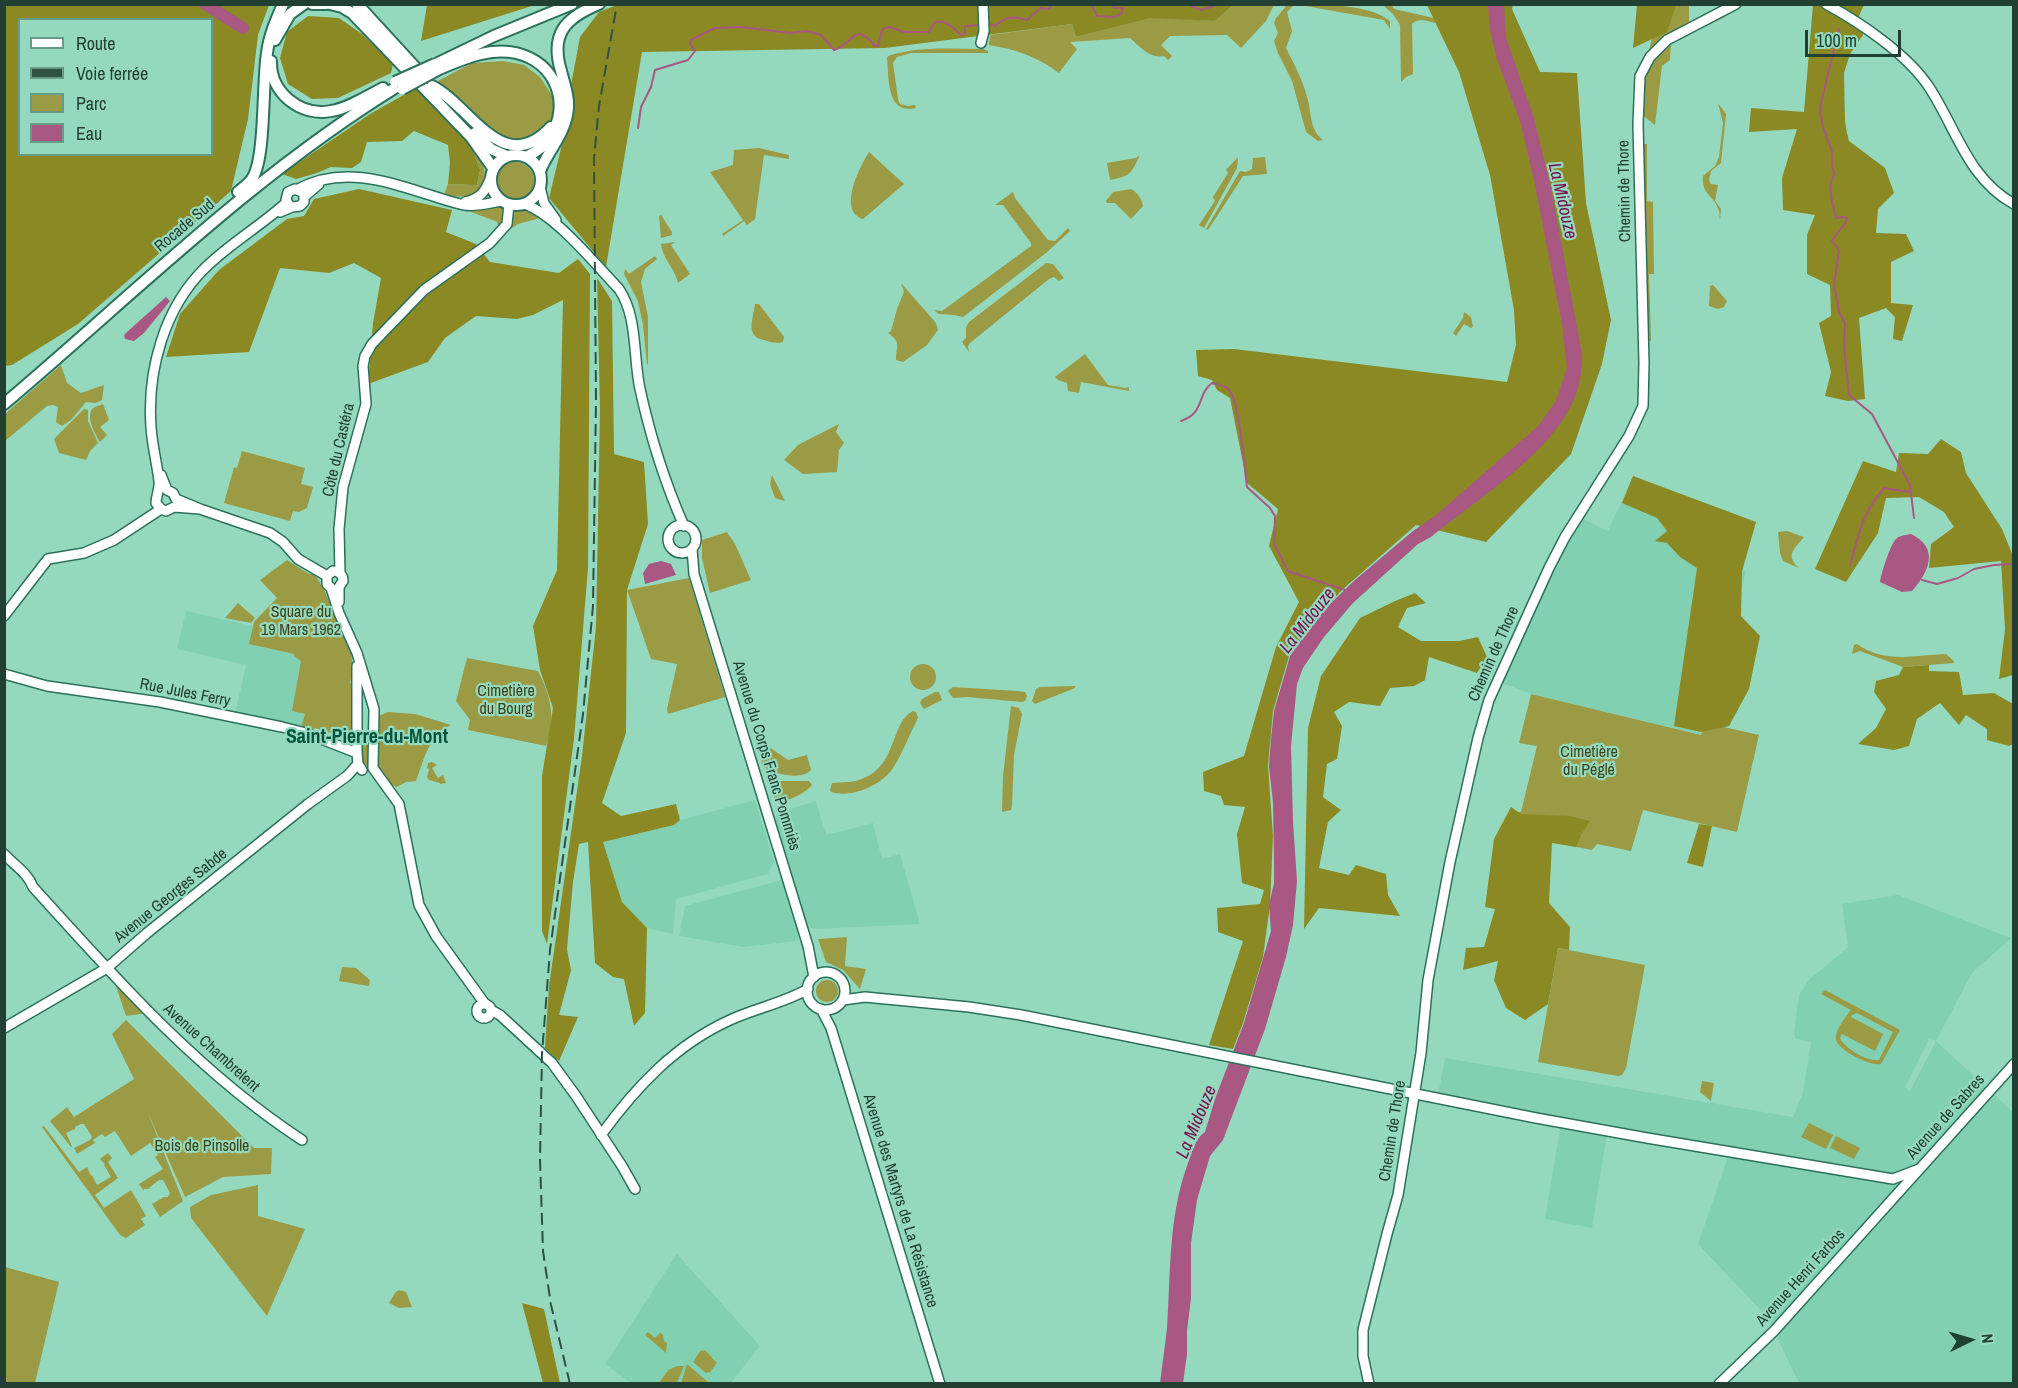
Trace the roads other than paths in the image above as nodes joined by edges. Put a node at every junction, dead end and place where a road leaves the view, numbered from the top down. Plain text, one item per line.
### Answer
1 (283, 4) edge
2 (304, 4) edge
3 (312, 4) edge
4 (329, 4) edge
5 (357, 4) edge
6 (572, 4) edge
7 (599, 4) edge
8 (983, 4) edge
9 (1736, 4) edge
10 (1826, 4) edge
11 (981, 43) dead end
12 (437, 66) junction
13 (398, 86) junction
14 (432, 86) junction
15 (558, 119) junction
16 (507, 156) junction
17 (526, 157) junction
18 (540, 171) junction
19 (492, 174) junction
20 (540, 187) junction
21 (301, 193) junction
22 (505, 202) junction
23 (456, 203) junction
24 (289, 204) junction
25 (524, 204) junction
26 (2013, 204) edge
27 (572, 241) junction
28 (75, 342) junction
29 (4, 404) edge
30 (163, 491) junction
31 (175, 503) junction
32 (159, 506) junction
33 (679, 526) junction
34 (692, 549) junction
35 (682, 553) junction
36 (333, 573) junction
37 (694, 574) junction
38 (335, 587) junction
39 (4, 616) edge
40 (357, 653) junction
41 (4, 674) edge
42 (372, 705) junction
43 (358, 710) junction
44 (357, 753) junction
45 (364, 768) junction
46 (4, 854) edge
47 (808, 946) junction
48 (107, 968) junction
49 (825, 972) junction
50 (814, 977) junction
51 (845, 988) junction
52 (808, 989) junction
53 (863, 997) junction
54 (781, 1001) junction
55 (811, 1001) junction
56 (840, 1003) junction
57 (821, 1009) junction
58 (4, 1028) edge
59 (831, 1028) junction
60 (2013, 1064) edge
61 (1414, 1094) junction
62 (599, 1132) junction
63 (302, 1140) dead end
64 (1921, 1168) junction
65 (1893, 1179) junction
66 (635, 1189) dead end
67 (1902, 1190) junction
68 (940, 1383) edge
69 (1369, 1383) edge
70 (1719, 1383) edge

1 - 28 main road
2 - 13 main road
3 - 4 main road
4 - 19 main road
5 - 14 main road
6 - 12 main road
7 - 18 main road
8 - 11 street
9 - 61 street, Chemin de Thore
10 - 26 street
12 - 13 main road, bridge
12 - 15 main road
13 - 28 main road, Rocade Sud
14 - 15 main road
14 - 16 main road
15 - 17 main road
16 - 17 main road
16 - 19 main road
17 - 18 main road
18 - 20 main road
19 - 22 main road
19 - 23 street
20 - 25 main road
20 - 27 street
21 - 23 street
21 - 24 street
21 - 24 street
22 - 23 street
22 - 25 main road
22 - 36 street, Côte du Castéra
24 - 30 street
25 - 27 street
27 - 33 street
28 - 29 main road, Rocade Sud
30 - 31 street
30 - 32 street
31 - 32 street
31 - 36 street
32 - 39 street
33 - 34 street
33 - 35 street
34 - 35 street
34 - 37 street, Avenue du Corps Franc Pommiès
35 - 37 street, Avenue du Corps Franc Pommiès
36 - 38 street
36 - 38 street
37 - 47 street, Avenue du Corps Franc Pommiès
38 - 40 street
40 - 42 street
40 - 43 street
41 - 44 street, Rue Jules Ferry
42 - 43 street
42 - 45 street
43 - 44 street
44 - 45 street
45 - 48 street, Avenue Georges Sabde
45 - 62 street
46 - 48 street, Avenue Chambrelent
47 - 49 street, Avenue du Corps Franc Pommiès
47 - 50 street, Avenue du Corps Franc Pommiès
48 - 58 street, Avenue Georges Sabde
48 - 63 street, Avenue Chambrelent
49 - 50 street
49 - 51 street
50 - 52 street
51 - 53 street
51 - 56 street
52 - 54 street
52 - 55 street
53 - 56 street
53 - 61 street
54 - 55 street
54 - 62 street
55 - 57 street
56 - 57 street
56 - 59 street
57 - 59 street, Avenue des Martyrs de La Résistance
59 - 68 street, Avenue des Martyrs de La Résistance
60 - 64 street, Avenue de Sabres
61 - 65 street
61 - 69 street, Chemin de Thore
62 - 66 street
64 - 65 street
64 - 67 street, Avenue de Sabres
65 - 67 street
67 - 70 street, Avenue Henri Farbos

